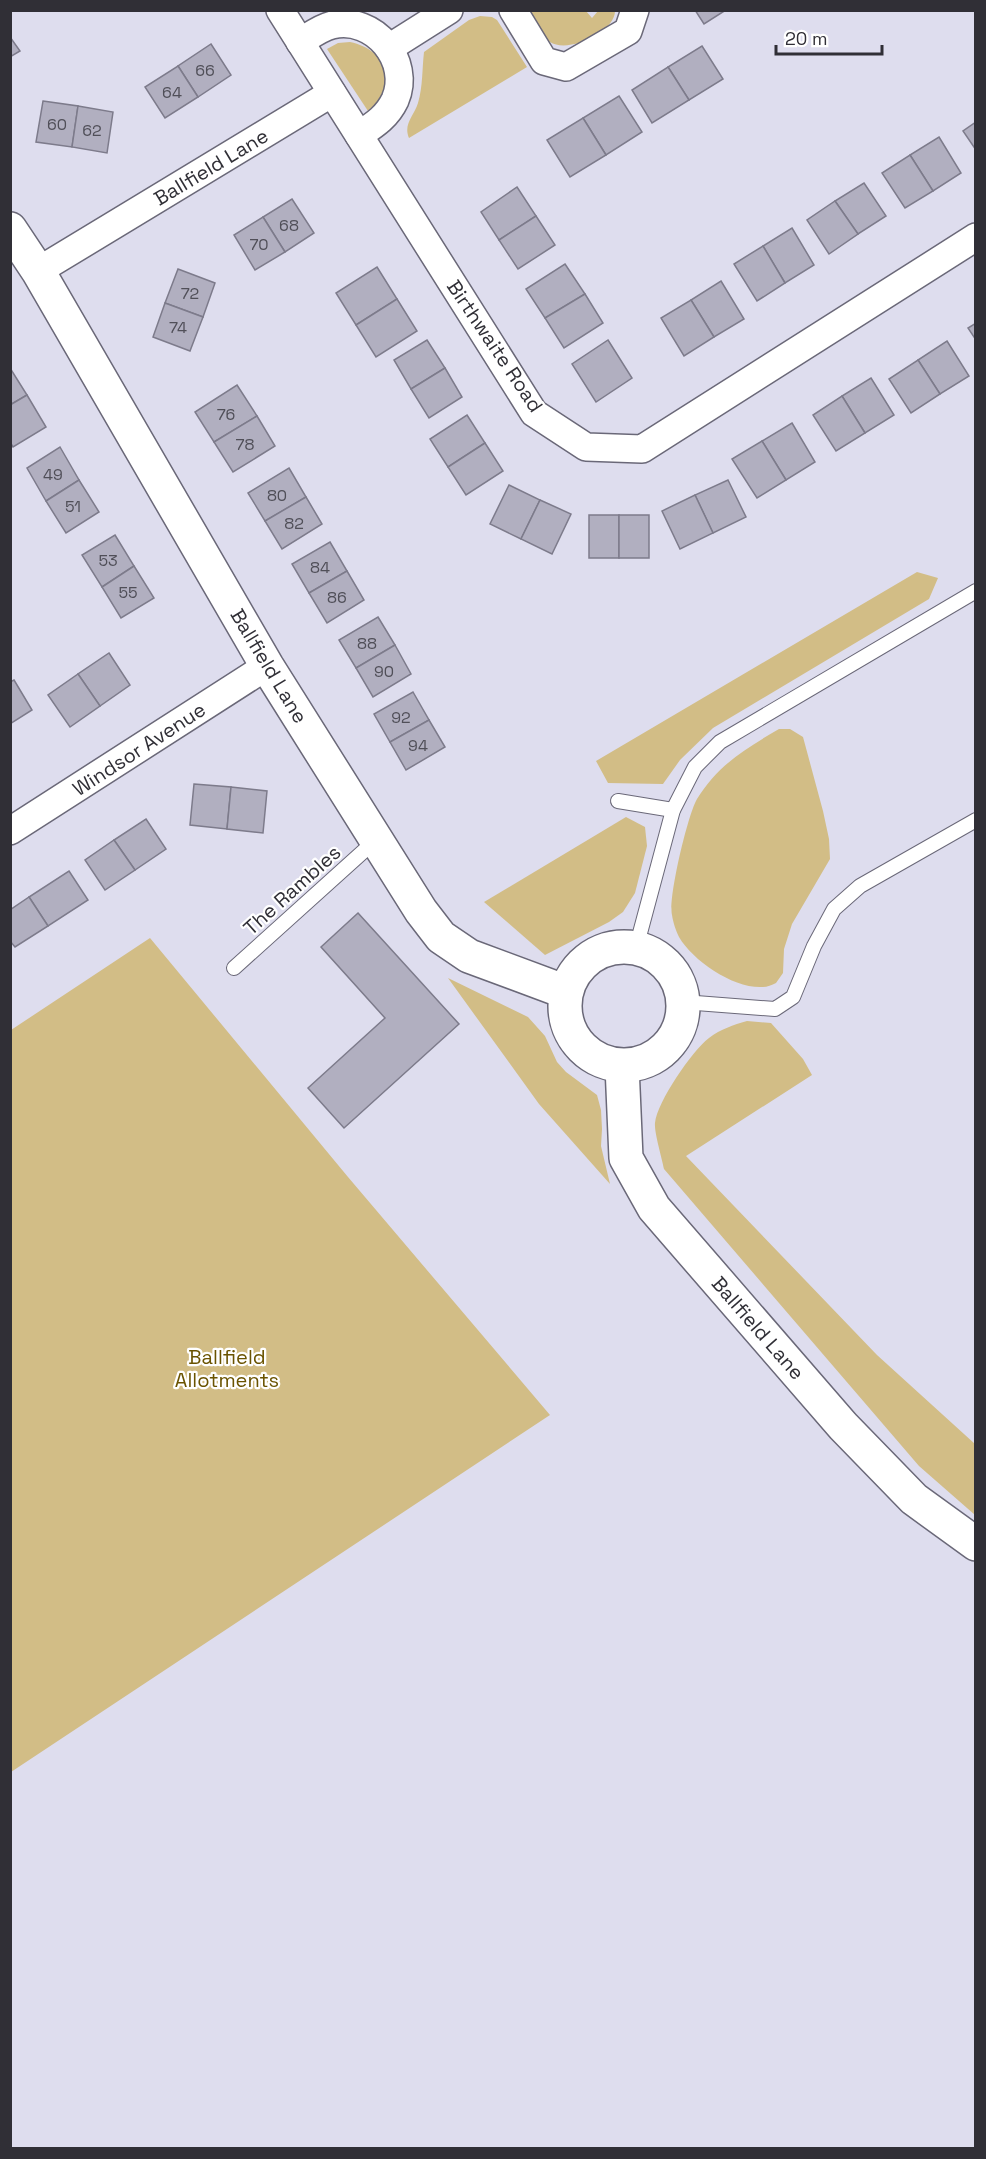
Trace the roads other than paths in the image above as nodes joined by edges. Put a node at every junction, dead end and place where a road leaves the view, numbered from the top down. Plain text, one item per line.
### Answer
1 (280, 10) edge
2 (449, 10) edge
3 (513, 10) edge
4 (635, 10) edge
5 (300, 42) junction
6 (389, 48) junction
7 (332, 93) junction
8 (359, 135) junction
9 (10, 229) edge
10 (975, 237) edge
11 (38, 271) junction
12 (975, 591) edge
13 (267, 666) junction
14 (618, 801) dead end
15 (673, 810) junction
16 (975, 820) edge
17 (10, 831) edge
18 (376, 840) junction
19 (636, 948) junction
20 (234, 968) dead end
21 (566, 992) junction
22 (683, 1002) junction
23 (622, 1066) junction
24 (975, 1544) edge

1 - 5 street
2 - 6 street
3 - 4 street
5 - 6 street
5 - 7 street
6 - 8 street
7 - 8 street, Birthwaite Road
7 - 11 street, Ballfield Lane
8 - 10 street, Birthwaite Road
9 - 11 street, Ballfield Lane
11 - 13 street, Ballfield Lane
12 - 15 lane
13 - 17 street, Windsor Avenue
13 - 18 street, Ballfield Lane
14 - 15 lane
15 - 19 lane
16 - 22 lane
18 - 20 lane, The Rambles
18 - 21 street, Ballfield Lane
19 - 21 street
19 - 22 street
21 - 23 street
22 - 23 street
23 - 24 street, Ballfield Lane

